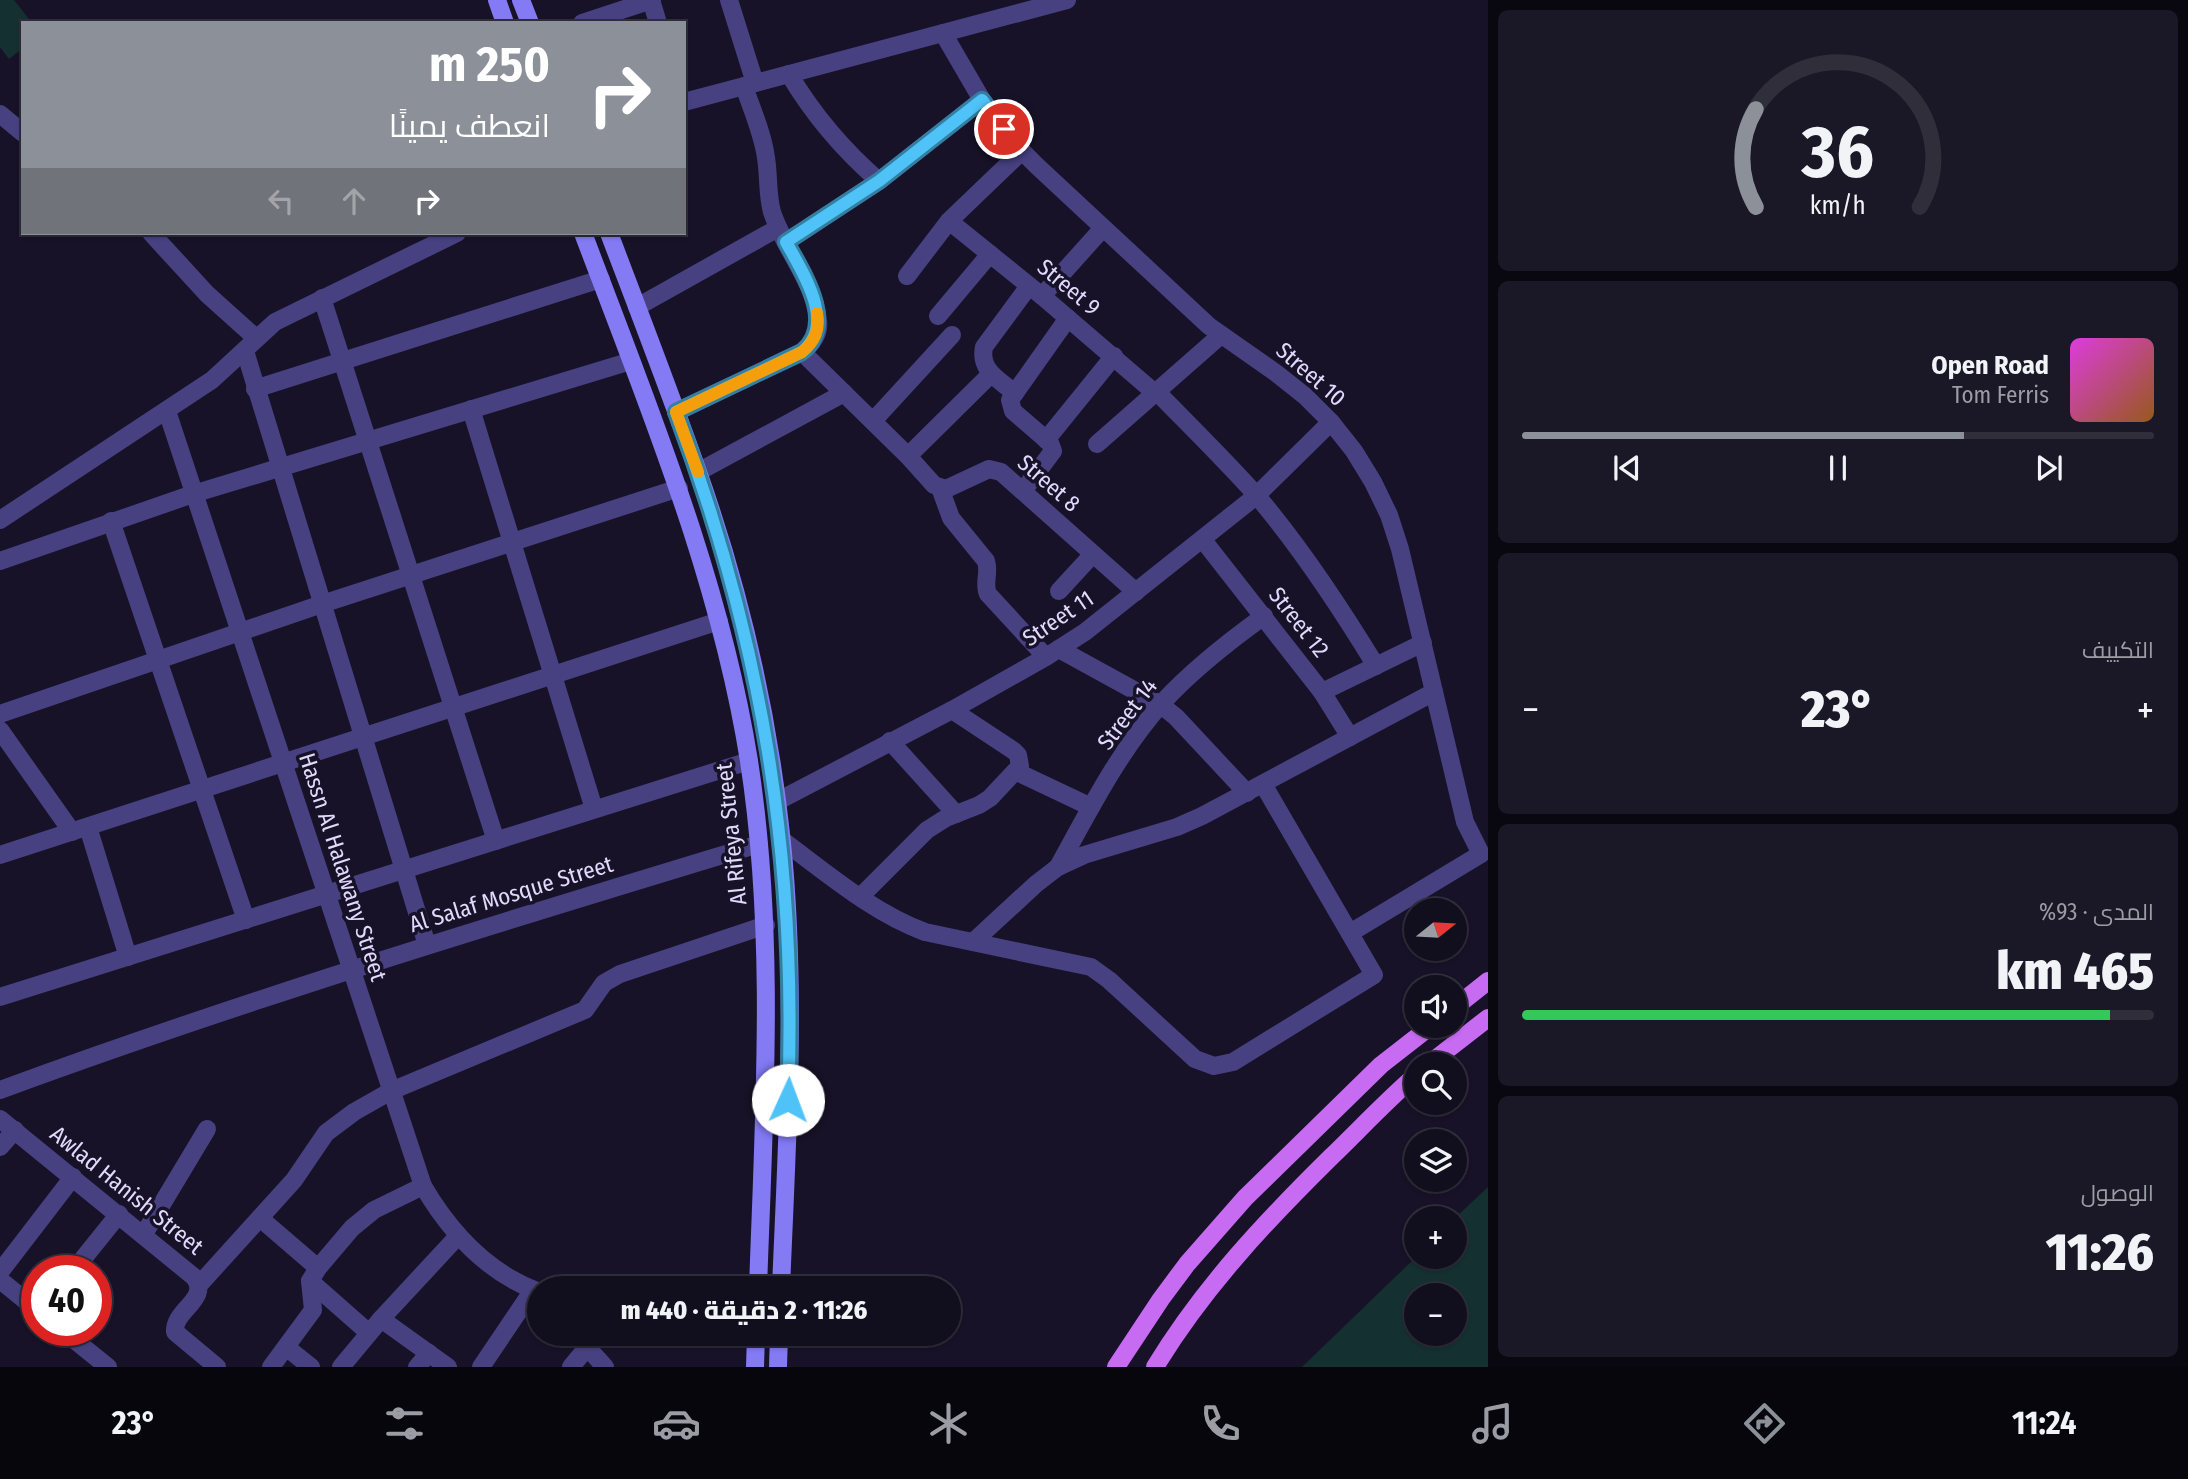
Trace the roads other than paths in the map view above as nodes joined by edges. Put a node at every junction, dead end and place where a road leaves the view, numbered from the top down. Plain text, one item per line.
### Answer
1 (497, 0) edge
2 (522, 0) edge
3 (652, 0) edge
4 (729, 0) edge
5 (1067, 0) edge
6 (504, 21) edge
7 (529, 21) edge
8 (588, 21) edge
9 (657, 21) edge
10 (943, 33) junction
11 (789, 74) junction
12 (750, 85) junction
13 (982, 100) junction
14 (686, 101) edge
15 (0, 114) edge
16 (21, 131) edge
17 (1023, 151) junction
18 (879, 181) junction
19 (949, 220) junction
20 (1103, 228) junction
21 (153, 235) edge
22 (453, 235) edge
23 (584, 235) edge
24 (609, 235) edge
25 (782, 235) junction
26 (990, 254) junction
27 (907, 276) dead end
28 (601, 279) junction
29 (1036, 291) junction
30 (322, 298) junction
31 (637, 307) junction
32 (939, 316) dead end
33 (1068, 318) junction
34 (952, 335) dead end
35 (1221, 335) junction
36 (250, 345) junction
37 (802, 352) junction
38 (1114, 356) junction
39 (343, 361) junction
40 (631, 361) junction
41 (991, 374) junction
42 (256, 389) junction
43 (1156, 392) junction
44 (844, 393) junction
45 (1015, 393) junction
46 (471, 409) junction
47 (167, 411) junction
48 (676, 412) junction
49 (873, 421) junction
50 (1331, 422) junction
51 (1046, 440) junction
52 (368, 441) junction
53 (1097, 444) dead end
54 (908, 456) junction
55 (279, 467) junction
56 (698, 472) junction
57 (679, 488) junction
58 (940, 488) junction
59 (1023, 491) junction
60 (193, 494) junction
61 (1256, 495) junction
62 (0, 520) edge
63 (111, 521) junction
64 (1203, 540) junction
65 (512, 542) junction
66 (1093, 554) junction
67 (0, 561) edge
68 (411, 575) junction
69 (1059, 591) dead end
70 (1136, 592) junction
71 (322, 604) junction
72 (1264, 616) junction
73 (719, 621) junction
74 (239, 632) junction
75 (1423, 643) junction
76 (1052, 653) junction
77 (159, 660) junction
78 (1376, 666) junction
79 (553, 675) junction
80 (1322, 692) junction
81 (1434, 692) junction
82 (1161, 705) junction
83 (453, 708) junction
84 (952, 710) junction
85 (0, 714) edge
86 (0, 730) edge
87 (363, 737) junction
88 (1350, 737) junction
89 (890, 741) junction
90 (749, 761) junction
91 (283, 764) junction
92 (1017, 772) junction
93 (1255, 788) junction
94 (202, 790) junction
95 (776, 802) junction
96 (1091, 807) junction
97 (594, 809) junction
98 (956, 814) junction
99 (80, 829) junction
100 (782, 840) junction
101 (496, 841) junction
102 (759, 844) junction
103 (0, 855) edge
104 (1058, 867) junction
105 (404, 870) junction
106 (326, 895) junction
107 (860, 897) junction
108 (246, 920) junction
109 (765, 925) junction
110 (1349, 933) junction
111 (973, 942) junction
112 (426, 945) junction
113 (128, 957) junction
114 (351, 970) junction
115 (1488, 981) edge
116 (0, 997) edge
117 (1467, 998) edge
118 (1488, 1018) edge
119 (1416, 1038) edge
120 (1444, 1052) edge
121 (765, 1072) junction
122 (789, 1073) junction
123 (1404, 1087) edge
124 (0, 1090) edge
125 (391, 1091) junction
126 (0, 1119) edge
127 (207, 1129) dead end
128 (15, 1130) junction
129 (0, 1147) edge
130 (73, 1177) junction
131 (423, 1186) junction
132 (119, 1214) junction
133 (261, 1219) junction
134 (144, 1234) junction
135 (458, 1236) junction
136 (86, 1255) edge
137 (0, 1272) edge
138 (314, 1275) junction
139 (758, 1276) edge
140 (781, 1276) edge
141 (0, 1280) edge
142 (199, 1285) junction
143 (527, 1286) edge
144 (21, 1297) edge
145 (527, 1303) edge
146 (381, 1319) junction
147 (369, 1333) junction
148 (81, 1346) edge
149 (587, 1346) edge
150 (595, 1346) edge
151 (756, 1346) edge
152 (779, 1346) edge
153 (286, 1347) junction
154 (423, 1360) edge
155 (107, 1367) edge
156 (217, 1367) edge
157 (271, 1367) edge
158 (311, 1367) edge
159 (341, 1367) edge
160 (448, 1367) edge
161 (481, 1367) edge
162 (570, 1367) edge
163 (605, 1367) edge
164 (755, 1367) edge
165 (778, 1367) edge
166 (1116, 1367) edge
167 (1155, 1367) edge

1 - 6 street
2 - 7 street
3 - 8 street
3 - 9 street
4 - 12 street
5 - 10 street
10 - 11 street
10 - 13 street, Street 10
11 - 12 street
11 - 18 street
12 - 14 street
12 - 25 street
13 - 17 street, Street 10
13 - 18 street
15 - 16 street
17 - 19 street
17 - 20 street, Street 10
18 - 25 street
19 - 26 street, Street 9
19 - 27 street
20 - 29 street
20 - 35 street, Street 10
21 - 36 street
22 - 30 street
23 - 28 street, Al Rifeya Street
24 - 31 street, Al Rifeya Street
25 - 31 street
25 - 37 street
26 - 29 street, Street 9
26 - 32 street
28 - 39 street
28 - 40 street, Al Rifeya Street
29 - 33 street, Street 9
29 - 41 street
30 - 36 street
30 - 39 street
31 - 48 street, Al Rifeya Street
33 - 38 street, Street 9
33 - 45 street
34 - 49 street
35 - 43 street
35 - 50 street, Street 10
36 - 42 street
36 - 47 street
37 - 44 street
37 - 48 street
38 - 43 street, Street 9
38 - 51 street
39 - 42 street
39 - 52 street
40 - 46 street
40 - 57 street, Al Rifeya Street
41 - 45 street
41 - 54 street
42 - 55 street
43 - 53 street
43 - 61 street, Street 9
44 - 49 street
44 - 56 street
45 - 51 street
46 - 52 street
46 - 65 street
47 - 60 street, Hassn Al Halawany Street
47 - 62 street
48 - 56 street, Al Rifeya Street
49 - 54 street
50 - 61 street, Street 11
50 - 75 street, Street 10
51 - 59 street
52 - 55 street
52 - 68 street
54 - 58 street
55 - 60 street
55 - 71 street
56 - 95 street, Al Rifeya Street
57 - 65 street
57 - 73 street, Al Rifeya Street
58 - 59 street, Street 8
58 - 76 street
59 - 66 street, Street 8
60 - 63 street
60 - 74 street, Hassn Al Halawany Street
61 - 64 street, Street 11
61 - 78 street, Street 9
63 - 67 street
63 - 77 street
64 - 70 street, Street 11
64 - 72 street, Street 12
65 - 68 street
65 - 79 street
66 - 69 street
66 - 70 street, Street 8
68 - 71 street
68 - 83 street
70 - 76 street, Street 11
71 - 74 street
71 - 87 street
72 - 80 street, Street 12
72 - 82 street, Street 14
73 - 79 street
73 - 90 street, Al Rifeya Street
74 - 77 street
74 - 91 street, Hassn Al Halawany Street
75 - 78 street
75 - 81 street, Street 10
76 - 82 street
76 - 84 street, Street 11
77 - 85 street
77 - 94 street
78 - 80 street
79 - 83 street
79 - 97 street
80 - 88 street, Street 12
81 - 88 street
81 - 110 street, Street 10
82 - 93 street
82 - 96 street, Street 14
83 - 87 street
83 - 101 street
84 - 89 street, Street 11
84 - 92 street
86 - 99 street
87 - 91 street
87 - 105 street
88 - 93 street
89 - 95 street, Street 11
89 - 98 street
90 - 97 street
90 - 102 street, Al Rifeya Street
91 - 94 street
91 - 106 street, Hassn Al Halawany Street
92 - 96 street
92 - 98 street
93 - 104 street
93 - 110 street
94 - 99 street
94 - 108 street
95 - 100 street, Al Rifeya Street
96 - 104 street, Street 14
97 - 101 street
98 - 107 street
99 - 103 street
99 - 113 street
100 - 107 street
100 - 122 street, Al Rifeya Street
101 - 105 street
102 - 109 street, Al Rifeya Street
102 - 112 street, Al Salaf Mosque Street
104 - 111 street
105 - 106 street
105 - 112 street
106 - 108 street
106 - 114 street, Hassn Al Halawany Street
107 - 111 street
108 - 113 street
109 - 121 street, Al Rifeya Street
109 - 125 street
110 - 111 street
112 - 114 street, Al Salaf Mosque Street
113 - 116 street
114 - 124 street, Al Salaf Mosque Street
114 - 125 street, Hassn Al Halawany Street
115 - 117 main road
118 - 120 main road
119 - 166 main road
121 - 122 street
121 - 139 street, Al Rifeya Street
122 - 140 street, Al Rifeya Street
123 - 167 main road
125 - 131 street, Hassn Al Halawany Street
125 - 133 street
126 - 128 street, Awlad Hanish Street
127 - 134 street
128 - 129 street
128 - 130 street, Awlad Hanish Street
130 - 132 street, Awlad Hanish Street
130 - 137 street
131 - 135 street, Hassn Al Halawany Street
131 - 138 street
132 - 134 street, Awlad Hanish Street
132 - 136 street
133 - 138 street
133 - 142 street
134 - 142 street, Awlad Hanish Street
135 - 143 street, Hassn Al Halawany Street
135 - 146 street
138 - 147 street
138 - 153 street
141 - 144 street
142 - 156 street, Awlad Hanish Street
145 - 161 street
146 - 147 street
146 - 154 street
147 - 159 street
148 - 155 street
149 - 162 street
150 - 163 street
151 - 164 street
152 - 165 street
153 - 157 street
153 - 158 street
154 - 160 street

